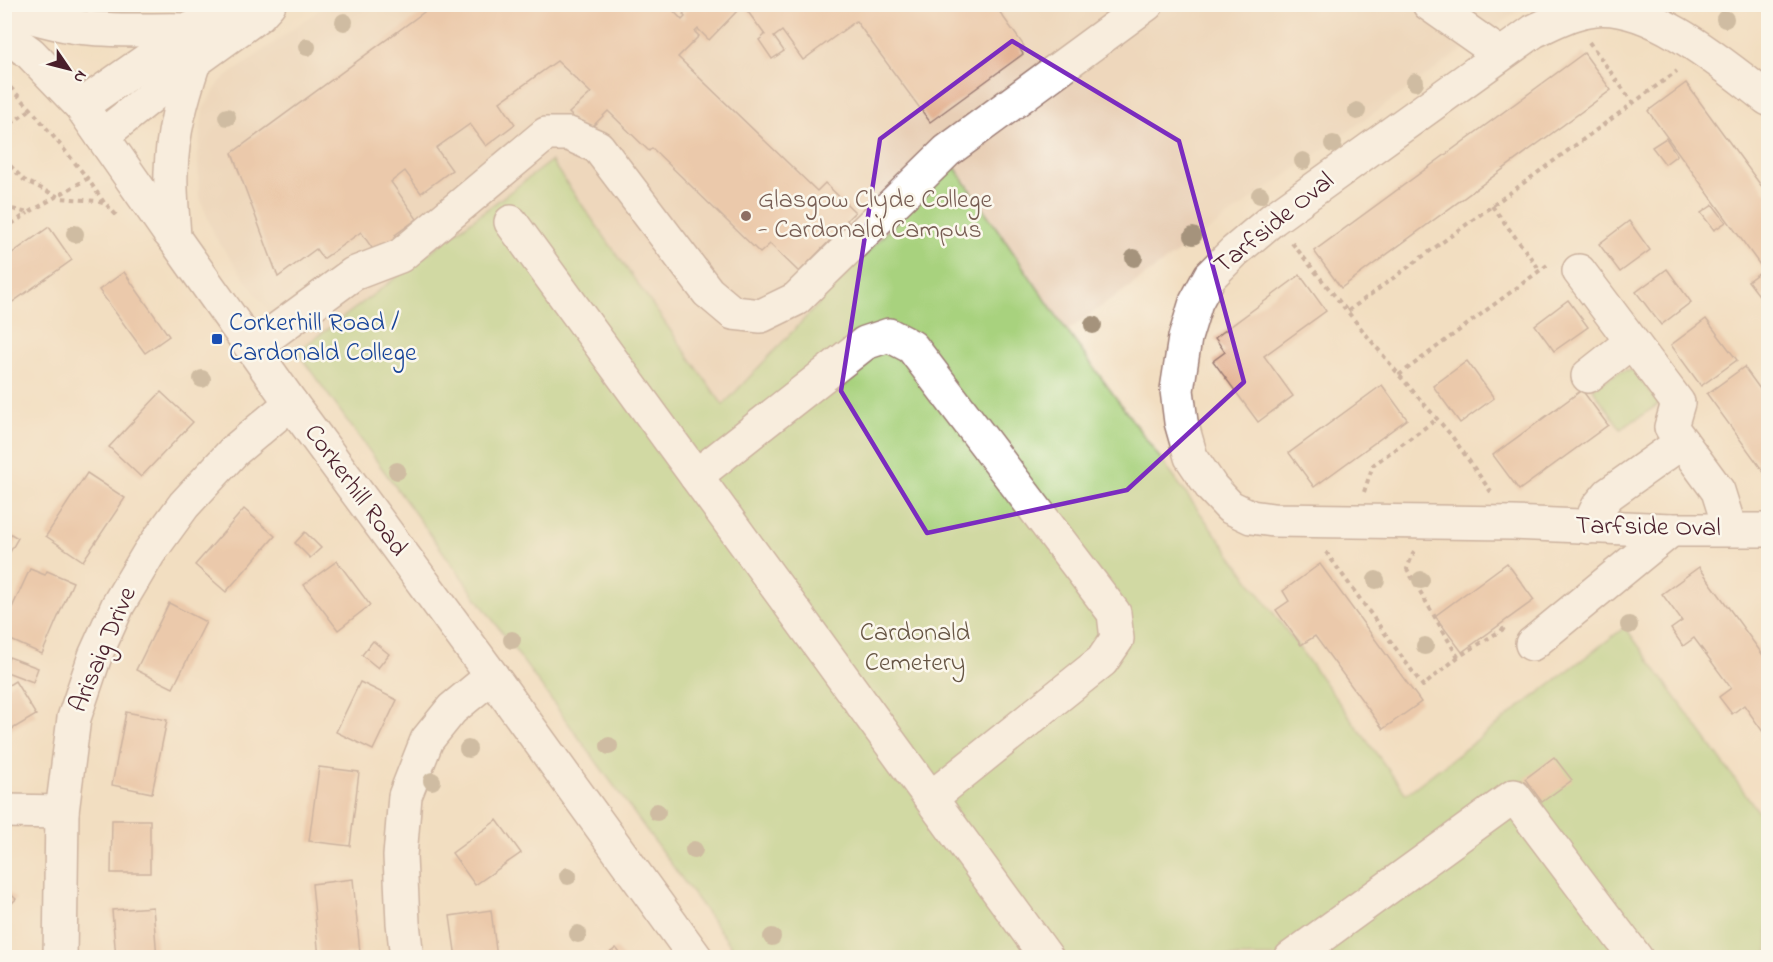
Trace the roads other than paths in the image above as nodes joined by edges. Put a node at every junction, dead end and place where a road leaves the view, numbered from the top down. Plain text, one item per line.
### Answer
1 (230, 4) edge
2 (269, 4) edge
3 (1147, 4) edge
4 (1429, 4) edge
5 (4, 9) edge
6 (4, 34) edge
7 (192, 46) junction
8 (1500, 54) junction
9 (1768, 99) edge
10 (81, 106) junction
11 (102, 136) junction
12 (511, 222) dead end
13 (174, 238) junction
14 (1579, 271) road end
15 (1631, 342) junction
16 (252, 348) junction
17 (1588, 376) dead end
18 (291, 403) junction
19 (1682, 442) junction
20 (696, 476) junction
21 (1588, 527) junction
22 (1730, 529) junction
23 (1671, 530) junction
24 (1768, 530) edge
25 (1532, 644) road end
26 (492, 676) junction
27 (931, 798) junction
28 (4, 811) edge
29 (62, 812) junction
30 (60, 957) edge
31 (407, 957) edge
32 (696, 957) edge
33 (1047, 957) edge
34 (1291, 957) edge
35 (1636, 957) edge

1 - 7 street
2 - 7 street
3 - 16 street
4 - 8 street
5 - 7 street
6 - 10 street, Corkerhill Road
7 - 10 street
7 - 11 street
7 - 13 street
8 - 9 street, Tarfside Oval
8 - 21 street, Tarfside Oval
10 - 11 street, Corkerhill Road
11 - 13 street, Corkerhill Road
12 - 20 street
13 - 16 street, Corkerhill Road
14 - 15 street
15 - 17 street
15 - 19 street
16 - 18 street, Corkerhill Road
18 - 26 street, Corkerhill Road
18 - 29 street, Arisaig Drive
19 - 21 street
19 - 22 street
20 - 27 street
20 - 27 street
21 - 23 street, Tarfside Oval
22 - 23 street, Tarfside Oval
22 - 24 street, Tarfside Oval
23 - 25 street
26 - 31 street
26 - 32 street, Corkerhill Road
27 - 33 street
28 - 29 street
29 - 30 street, Arisaig Drive
34 - 35 street

